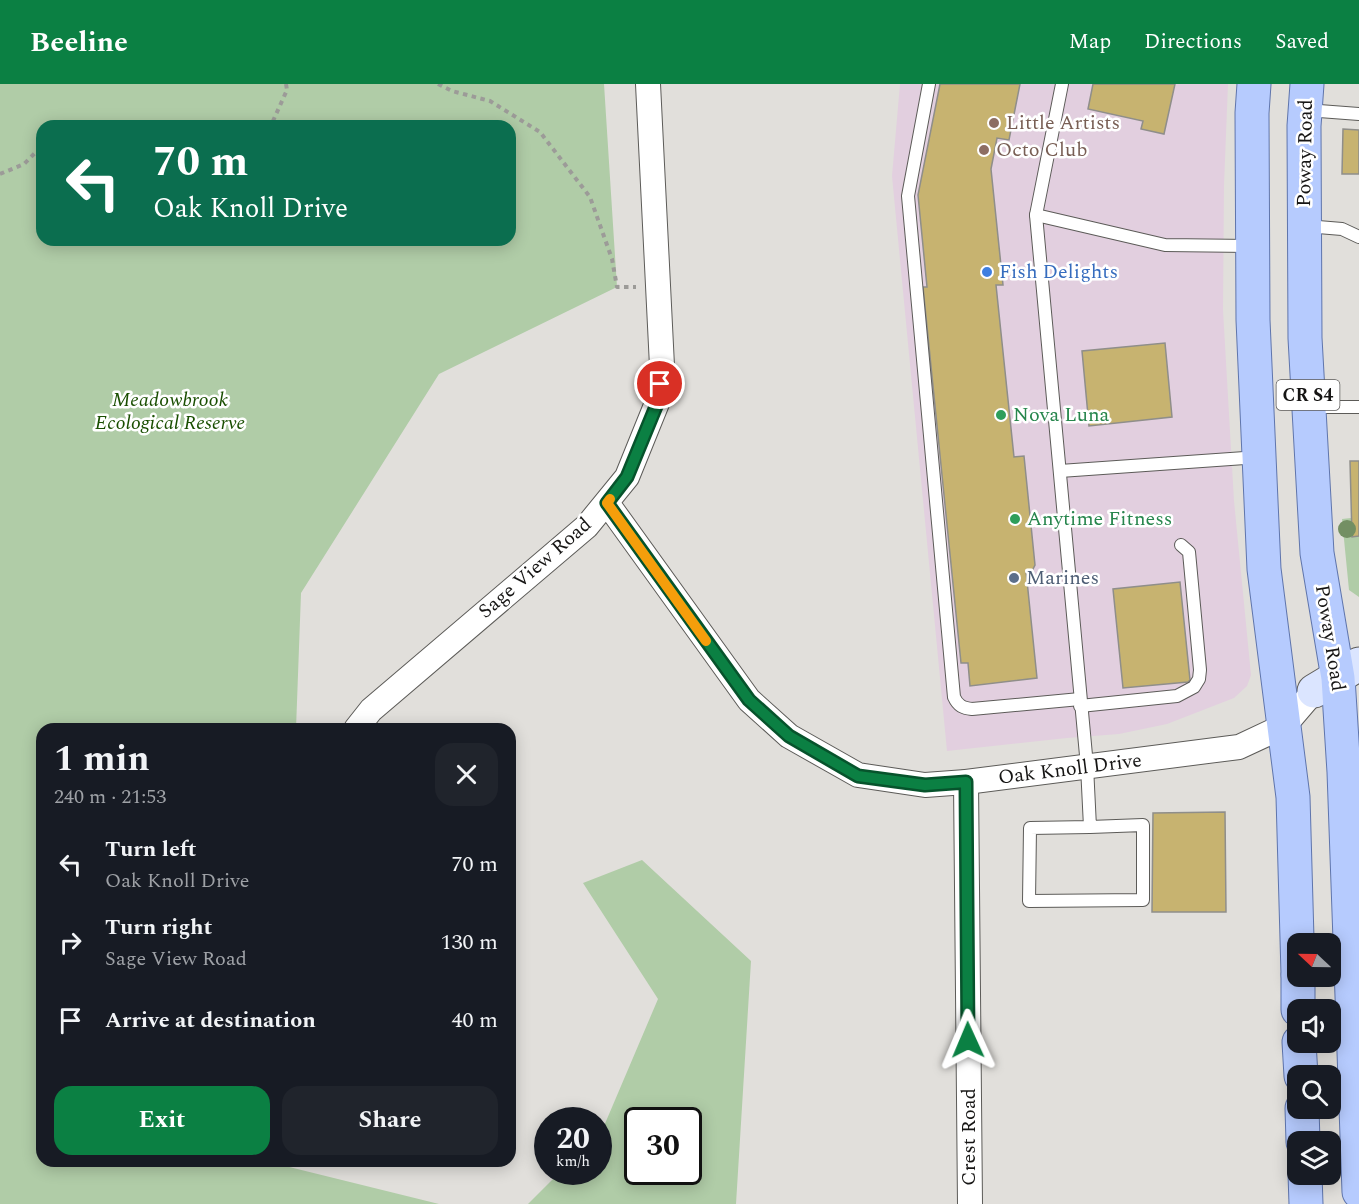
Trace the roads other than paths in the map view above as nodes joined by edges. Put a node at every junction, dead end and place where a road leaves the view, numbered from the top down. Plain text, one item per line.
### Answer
1 (648, 84) edge
2 (929, 84) edge
3 (1062, 84) edge
4 (1254, 84) edge
5 (1306, 97) edge
6 (1359, 114) edge
7 (1036, 215) junction
8 (1305, 226) junction
9 (1359, 237) edge
10 (1253, 246) junction
11 (1309, 407) junction
12 (1359, 407) edge
13 (1259, 457) junction
14 (1060, 471) junction
15 (607, 503) junction
16 (1181, 545) dead end
17 (1337, 678) edge
18 (1080, 702) junction
19 (361, 723) edge
20 (1284, 726) junction
21 (1087, 766) junction
22 (966, 782) junction
23 (1090, 827) junction
24 (1297, 933) edge
25 (1305, 1185) edge
26 (1359, 1192) edge
27 (970, 1204) edge
28 (1306, 1204) edge

1 - 15 street, Sage View Road
2 - 18 lane
3 - 7 lane
4 - 10 main road, CR S4
5 - 6 lane
5 - 8 main road, Poway Road / CR S4
7 - 10 lane
7 - 14 lane
8 - 9 lane
8 - 11 main road, Poway Road / CR S4
10 - 13 main road, CR S4
11 - 12 lane
11 - 17 main road, Poway Road / CR S4
13 - 14 lane
13 - 20 main road, CR S4
14 - 18 lane
15 - 19 street, Sage View Road
15 - 22 street, Oak Knoll Drive
16 - 18 lane
17 - 20 street, Oak Knoll Drive
17 - 26 main road, Poway Road / CR S4
18 - 21 lane
20 - 21 street, Oak Knoll Drive
20 - 24 main road, CR S4
21 - 22 street, Oak Knoll Drive
21 - 23 lane
22 - 27 street, Crest Road
23 - 23 lane
25 - 28 main road

